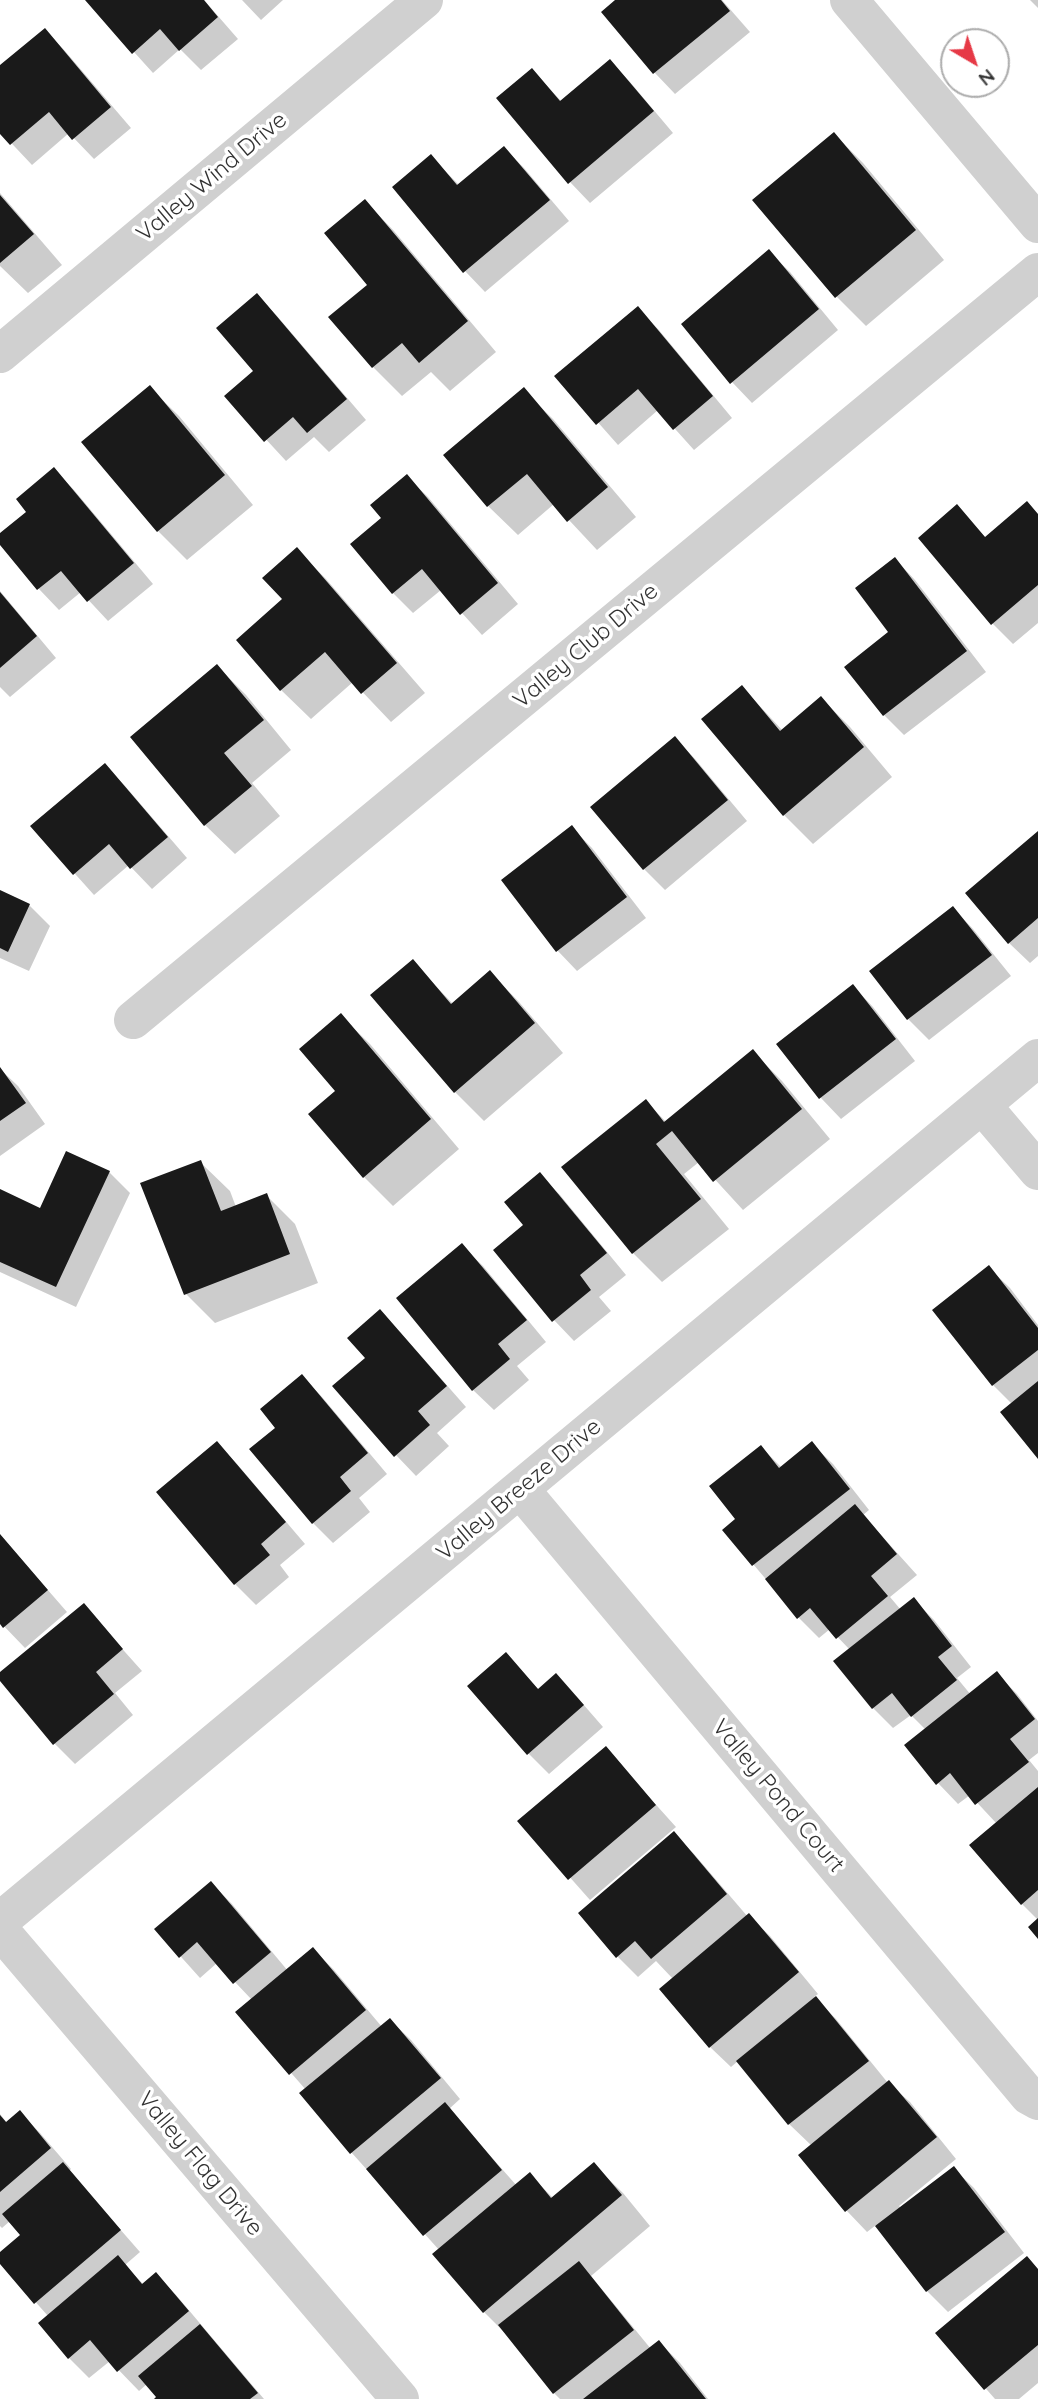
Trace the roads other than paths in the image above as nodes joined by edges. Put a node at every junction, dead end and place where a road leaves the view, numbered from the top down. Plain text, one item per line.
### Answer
1 (424, 0) edge
2 (849, 0) edge
3 (1038, 224) edge
4 (1038, 272) edge
5 (0, 354) edge
6 (133, 1020) dead end
7 (1038, 1058) edge
8 (982, 1105) junction
9 (1038, 1171) edge
10 (520, 1489) junction
11 (0, 1921) edge
12 (0, 1930) edge
13 (1038, 2101) edge
14 (400, 2399) edge

1 - 5 street, Valley Wind Drive
2 - 3 street
4 - 6 street, Valley Club Drive
7 - 8 street, Valley Breeze Drive
8 - 9 street
8 - 10 street, Valley Breeze Drive
10 - 11 street, Valley Breeze Drive
10 - 13 street, Valley Pond Court
12 - 14 street, Valley Flag Drive

